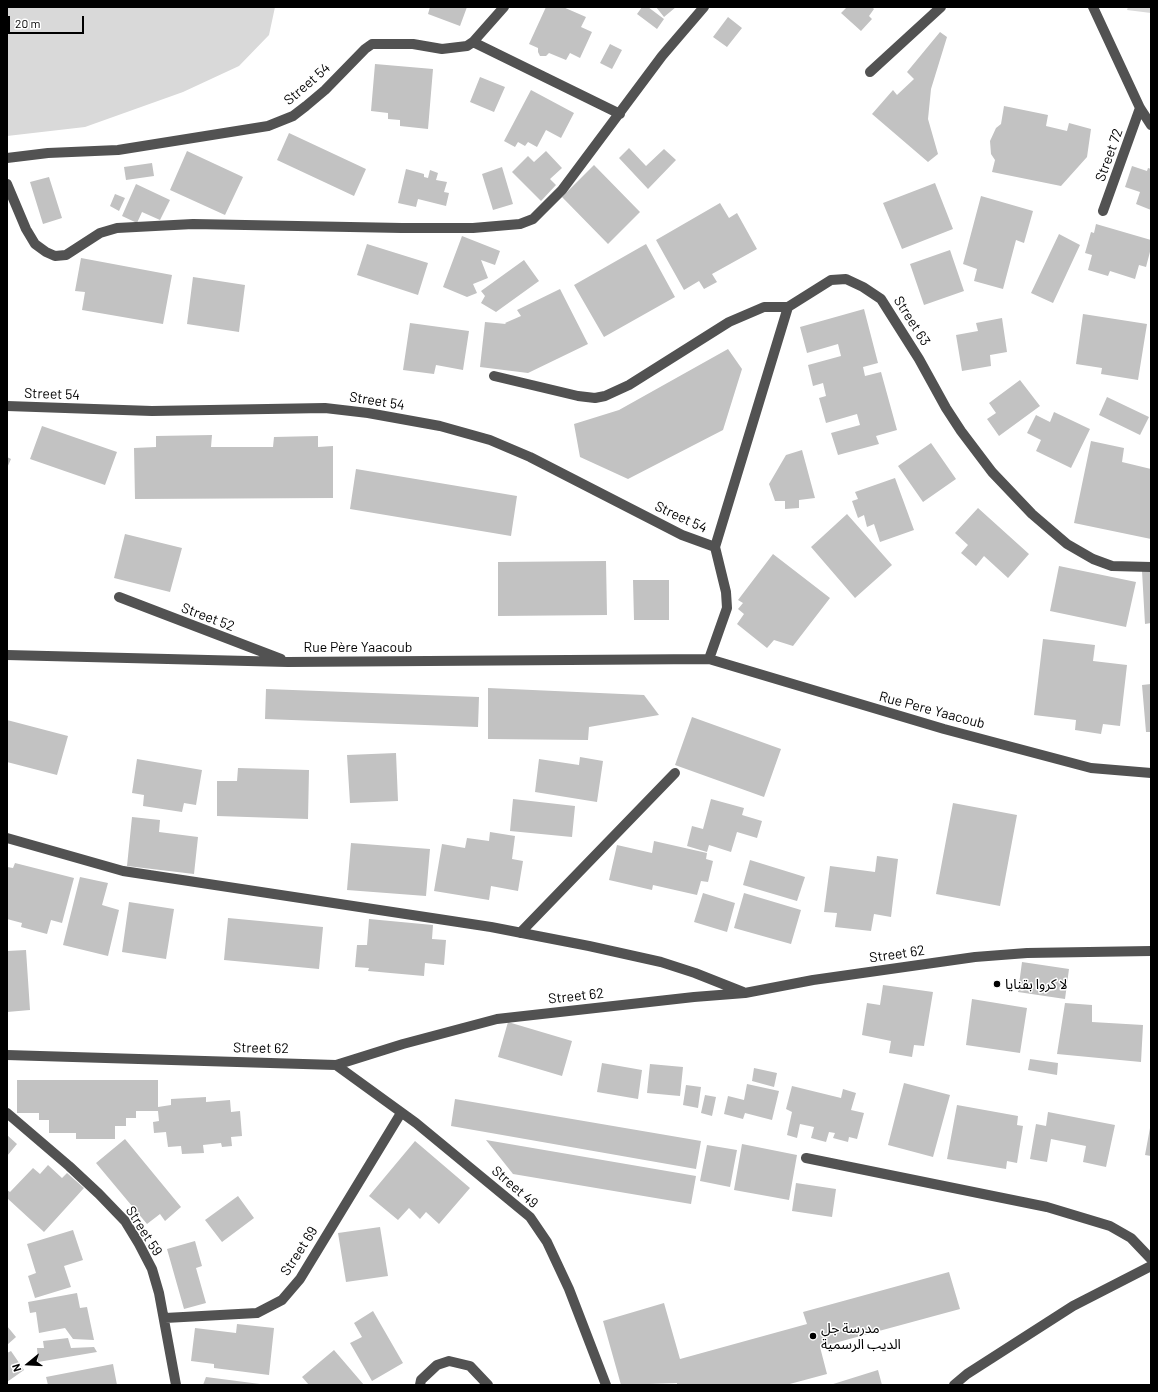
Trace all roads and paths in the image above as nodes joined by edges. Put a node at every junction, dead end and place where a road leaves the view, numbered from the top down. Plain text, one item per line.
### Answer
1 (504, 7) edge
2 (704, 7) edge
3 (942, 7) edge
4 (1093, 7) edge
5 (474, 42) junction
6 (870, 72) dead end
7 (1140, 108) junction
8 (620, 114) junction
9 (1151, 125) edge
10 (7, 158) edge
11 (7, 184) edge
12 (1103, 211) dead end
13 (788, 307) junction
14 (494, 376) dead end
15 (7, 406) edge
16 (715, 547) junction
17 (1151, 568) edge
18 (119, 597) dead end
19 (7, 655) edge
20 (709, 659) junction
21 (288, 662) junction
22 (1151, 773) edge
23 (675, 774) dead end
24 (7, 838) edge
25 (520, 932) junction
26 (1151, 951) edge
27 (745, 993) junction
28 (7, 1055) edge
29 (336, 1065) junction
30 (401, 1113) junction
31 (7, 1114) edge
32 (806, 1158) dead end
33 (1151, 1258) edge
34 (1151, 1266) edge
35 (165, 1318) junction
36 (176, 1385) edge
37 (420, 1385) edge
38 (488, 1385) edge
39 (606, 1385) edge
40 (954, 1385) edge

1 - 5 street, Street 54
2 - 8 street
3 - 6 street
4 - 7 street
5 - 8 street
5 - 10 street, Street 54
7 - 9 street
7 - 12 street, Street 72
8 - 11 street
13 - 14 street
13 - 16 street
13 - 17 street, Street 63
15 - 16 street, Street 54
16 - 20 street
18 - 21 street, Street 52
19 - 21 street, Rue Père Yaacoub
20 - 21 street, Rue Père Yaacoub
20 - 22 street, Rue Pere Yaacoub
23 - 25 street
24 - 25 street
25 - 27 street
26 - 27 street, Street 62
27 - 29 street, Street 62
28 - 29 street, Street 62
29 - 30 street, Street 49
30 - 35 street, Street 69
30 - 39 street, Street 49
31 - 35 street, Street 59
32 - 33 street
34 - 40 street
35 - 36 street, Street 59
37 - 38 street

